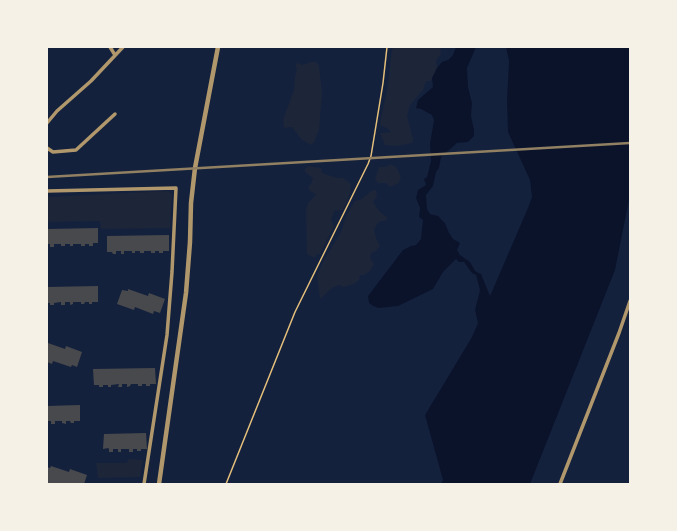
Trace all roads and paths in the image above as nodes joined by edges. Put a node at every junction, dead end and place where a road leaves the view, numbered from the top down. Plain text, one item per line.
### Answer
1 (110, 47) edge
2 (123, 47) edge
3 (218, 47) edge
4 (387, 47) edge
5 (115, 55) junction
6 (115, 114) dead end
7 (47, 123) edge
8 (47, 148) edge
9 (47, 192) edge
10 (630, 301) edge
11 (144, 484) edge
12 (159, 484) edge
13 (226, 484) edge
14 (560, 484) edge

1 - 5 street
2 - 5 street
3 - 12 street
4 - 13 path
5 - 7 street
6 - 8 street
9 - 11 street
10 - 14 street

